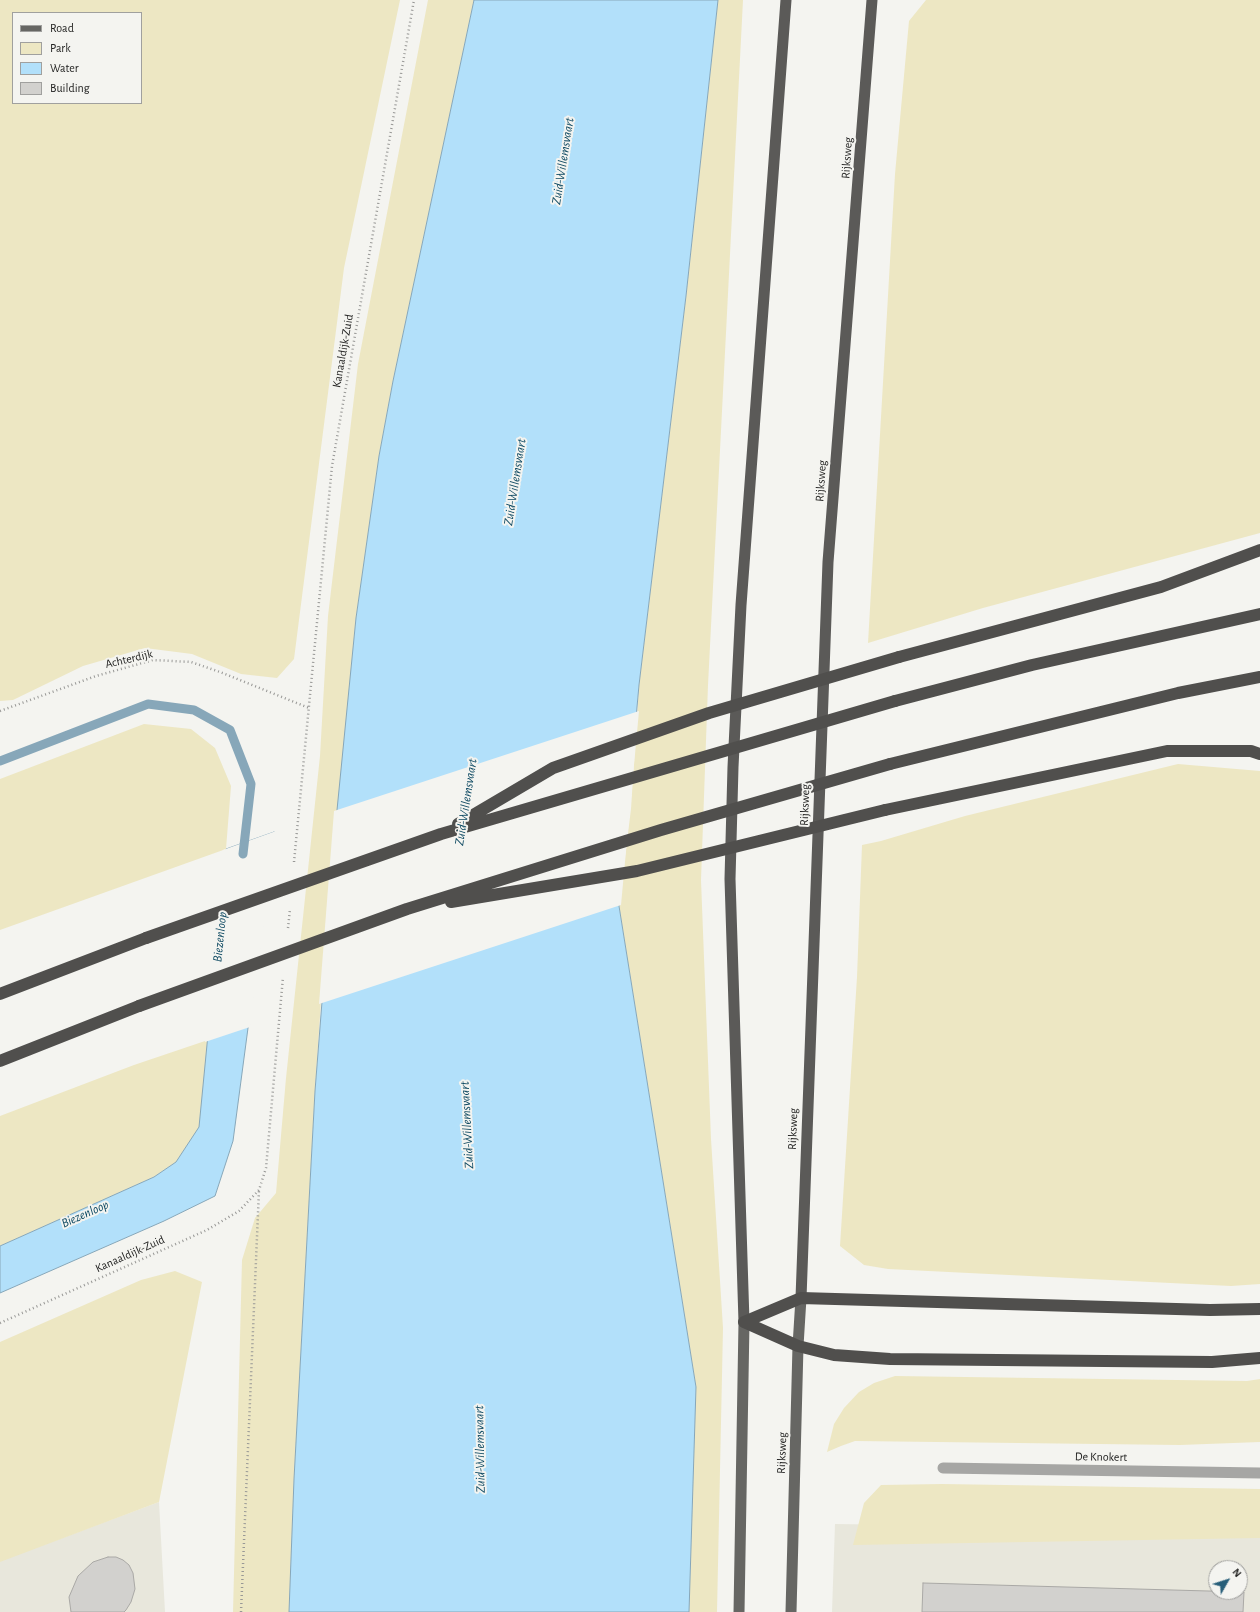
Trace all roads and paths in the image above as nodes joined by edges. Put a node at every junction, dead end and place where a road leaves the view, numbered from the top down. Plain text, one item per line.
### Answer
1 (414, 0) edge
2 (786, 0) edge
3 (872, 0) edge
4 (1260, 550) edge
5 (1260, 614) edge
6 (1260, 677) edge
7 (309, 708) joint
8 (0, 711) edge
9 (1260, 754) edge
10 (441, 834) junction
11 (407, 909) junction
12 (0, 994) edge
13 (0, 1061) edge
14 (801, 1298) junction
15 (1260, 1309) edge
16 (744, 1322) junction
17 (0, 1323) edge
18 (798, 1346) junction
19 (1260, 1358) edge
20 (943, 1468) dead end
21 (1260, 1473) edge
22 (241, 1612) edge
23 (739, 1612) edge
24 (791, 1612) edge

1 - 7 path, Kanaaldijk-Zuid
2 - 16 highway
3 - 14 highway, Rijksweg
4 - 10 highway, bridge
5 - 10 highway, bridge
6 - 11 highway, bridge
7 - 8 path, Achterdijk
9 - 11 highway, bridge
10 - 12 highway, bridge
11 - 13 highway, bridge
14 - 15 highway
14 - 16 highway
14 - 18 main road, Rijksweg
16 - 18 highway
16 - 23 main road
17 - 22 path, Kanaaldijk-Zuid
18 - 19 highway
18 - 24 main road, Rijksweg
20 - 21 street, De Knokert

